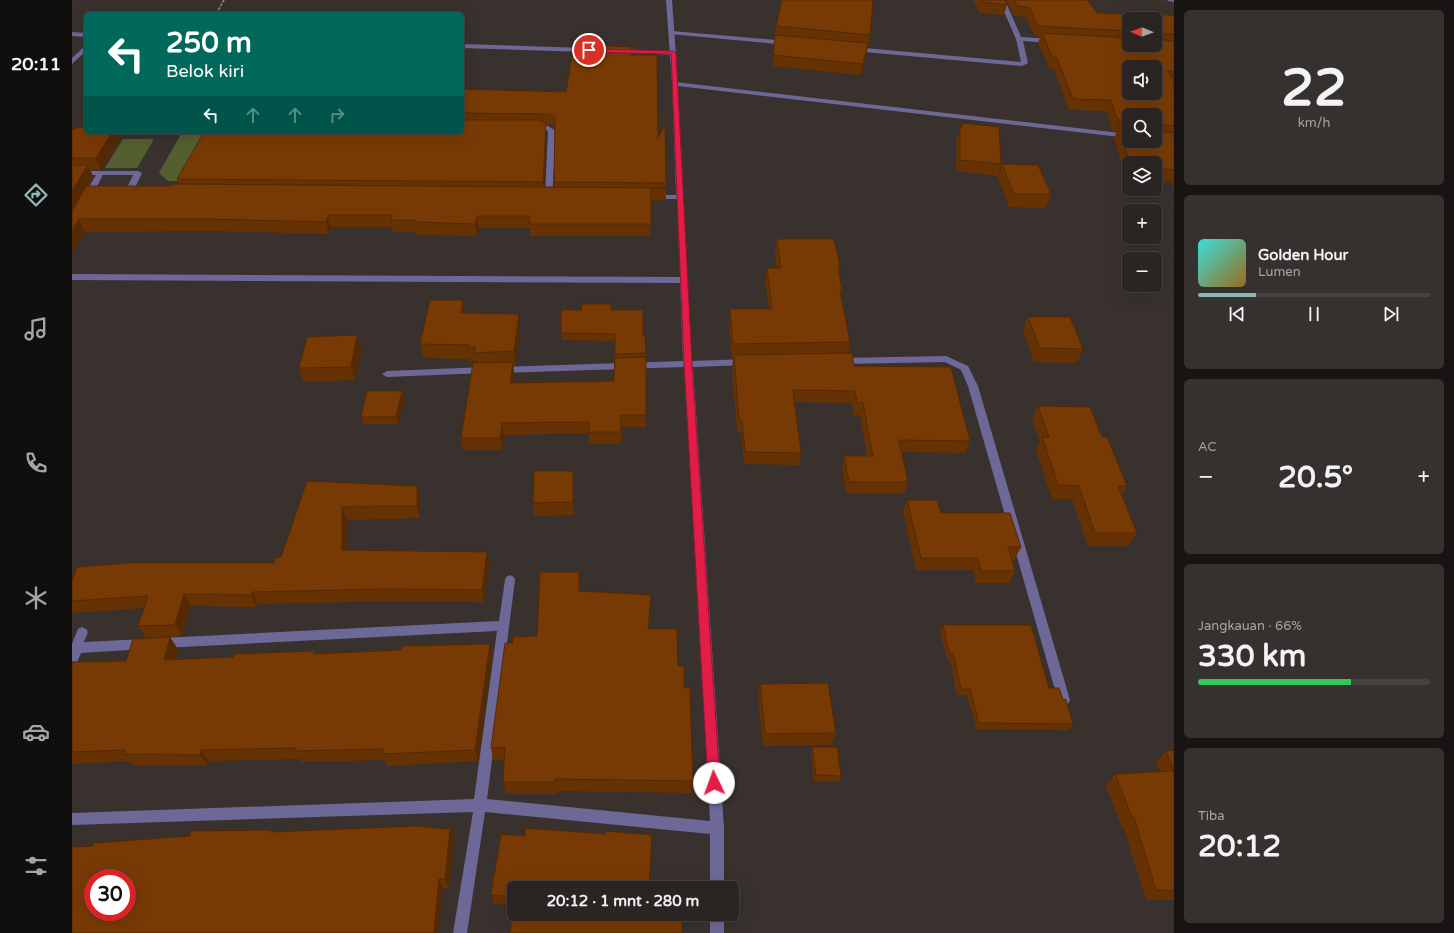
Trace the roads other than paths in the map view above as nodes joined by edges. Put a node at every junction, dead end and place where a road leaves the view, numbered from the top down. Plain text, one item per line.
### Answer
1 (669, 0) edge
2 (1002, 0) edge
3 (1170, 0) edge
4 (1174, 0) edge
5 (672, 33) junction
6 (72, 34) edge
7 (84, 34) edge
8 (1019, 39) junction
9 (1058, 41) edge
10 (798, 44) edge
11 (464, 46) edge
12 (845, 48) edge
13 (84, 49) edge
14 (589, 50) edge
15 (612, 51) edge
16 (673, 53) junction
17 (72, 62) edge
18 (675, 84) junction
19 (524, 127) edge
20 (1122, 135) edge
21 (72, 173) edge
22 (101, 173) junction
23 (129, 192) edge
24 (549, 196) edge
25 (641, 197) edge
26 (680, 197) junction
27 (83, 204) edge
28 (72, 277) edge
29 (684, 280) junction
30 (829, 361) edge
31 (758, 362) edge
32 (688, 363) junction
33 (387, 374) dead end
34 (510, 580) dead end
35 (503, 626) junction
36 (82, 632) dead end
37 (76, 648) junction
38 (72, 660) edge
39 (1064, 700) edge
40 (480, 805) junction
41 (72, 819) edge
42 (717, 828) junction
43 (717, 881) edge
44 (717, 921) edge
45 (460, 933) edge
46 (717, 933) edge

1 - 5 street
2 - 8 street
3 - 4 street
5 - 10 street
5 - 16 street
6 - 7 street
8 - 9 street
8 - 12 street
11 - 14 street
13 - 17 street
15 - 16 street
16 - 18 street
18 - 20 street
18 - 26 street
19 - 24 street
21 - 22 street
22 - 23 street
22 - 27 street
25 - 26 street
26 - 29 street
28 - 29 street
29 - 32 street
30 - 39 street
31 - 32 street
32 - 33 street
32 - 42 street
34 - 35 street
35 - 37 street
35 - 40 street
36 - 37 street
37 - 38 street
40 - 41 street
40 - 42 street
40 - 45 street
42 - 43 street
44 - 46 street

